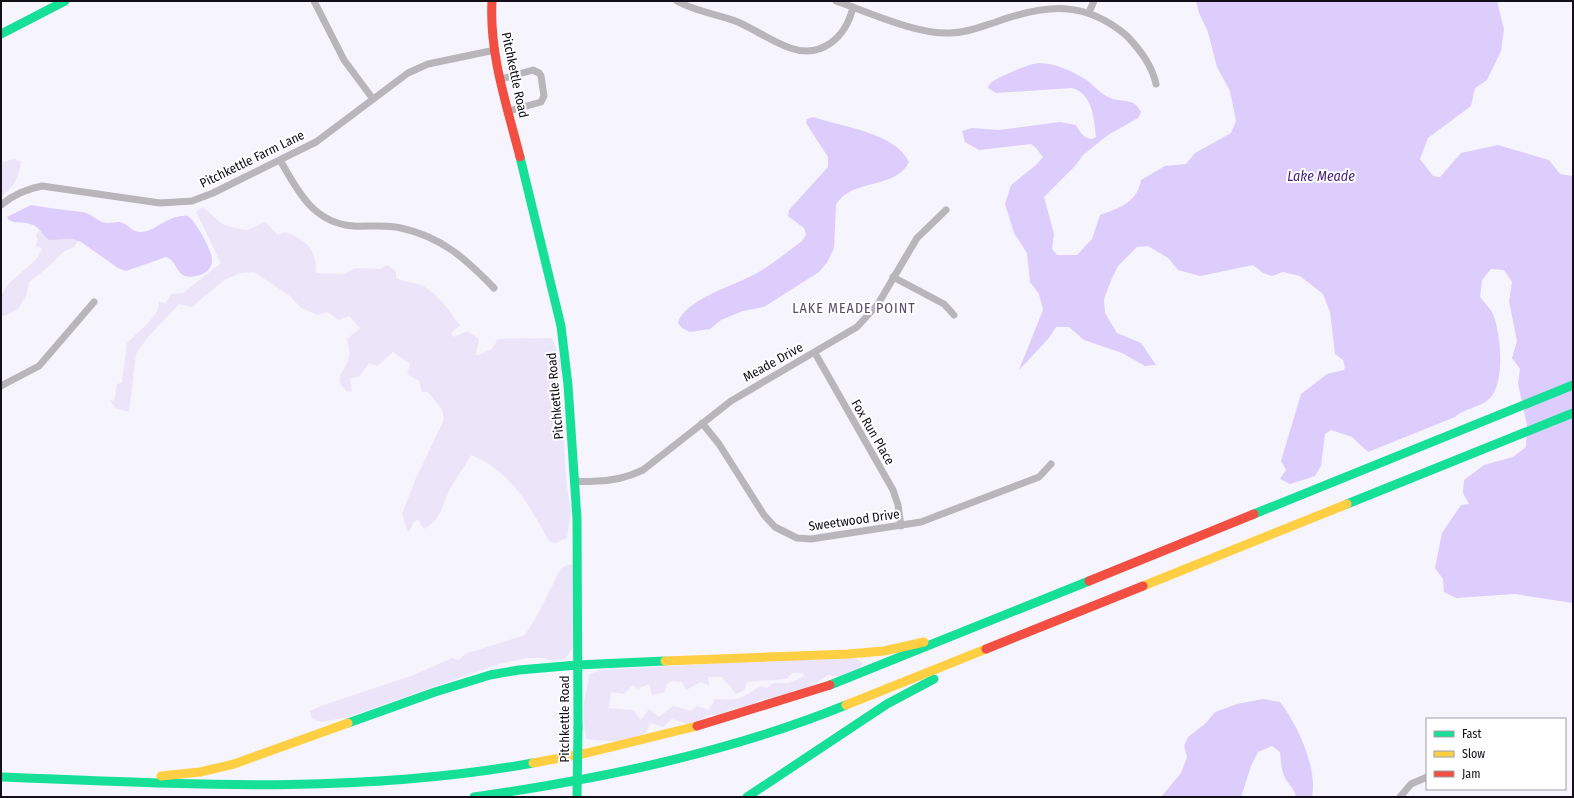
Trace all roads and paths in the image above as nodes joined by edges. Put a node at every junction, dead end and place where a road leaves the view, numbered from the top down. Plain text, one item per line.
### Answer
1 (64, 1) edge
2 (314, 1) edge
3 (492, 1) edge
4 (677, 1) edge
5 (836, 1) edge
6 (1094, 1) edge
7 (853, 7) junction
8 (1090, 10) junction
9 (1, 34) edge
10 (494, 50) junction
11 (501, 79) junction
12 (1156, 84) dead end
13 (373, 99) junction
14 (509, 111) junction
15 (280, 160) junction
16 (1, 205) edge
17 (946, 210) dead end
18 (893, 277) junction
19 (494, 288) dead end
20 (94, 302) dead end
21 (954, 315) dead end
22 (815, 353) junction
23 (1573, 385) edge
24 (1, 386) edge
25 (1573, 413) edge
26 (702, 423) junction
27 (1051, 464) dead end
28 (574, 481) junction
29 (901, 526) junction
30 (991, 622) junction
31 (1006, 643) junction
32 (577, 665) junction
33 (1, 777) edge
34 (1426, 777) edge
35 (90, 780) junction
36 (474, 797) edge
37 (577, 797) edge
38 (747, 797) edge
39 (1400, 797) edge

1 - 9 main road
2 - 13 street
3 - 10 main road, Pitchkettle Road
4 - 7 street
5 - 7 street
6 - 8 street
7 - 8 street
8 - 12 street
10 - 11 main road, Pitchkettle Road
10 - 13 street, Pitchkettle Farm Lane
11 - 14 main road, Pitchkettle Road
11 - 14 street
13 - 15 street, Pitchkettle Farm Lane
14 - 28 main road, Pitchkettle Road
15 - 16 street, Pitchkettle Farm Lane
15 - 19 street
17 - 18 street, Meade Drive
18 - 21 street
18 - 22 street, Meade Drive
20 - 24 street
22 - 26 street, Meade Drive
22 - 29 street, Fox Run Place
23 - 30 main road
25 - 31 main road
26 - 28 street, Meade Drive
26 - 29 street, Sweetwood Drive
27 - 29 street, Sweetwood Drive
28 - 32 main road, Pitchkettle Road
30 - 32 main road
30 - 35 main road
31 - 36 main road
31 - 38 main road
32 - 35 main road
32 - 37 main road, Pitchkettle Road, bridge
33 - 35 main road
34 - 39 street

